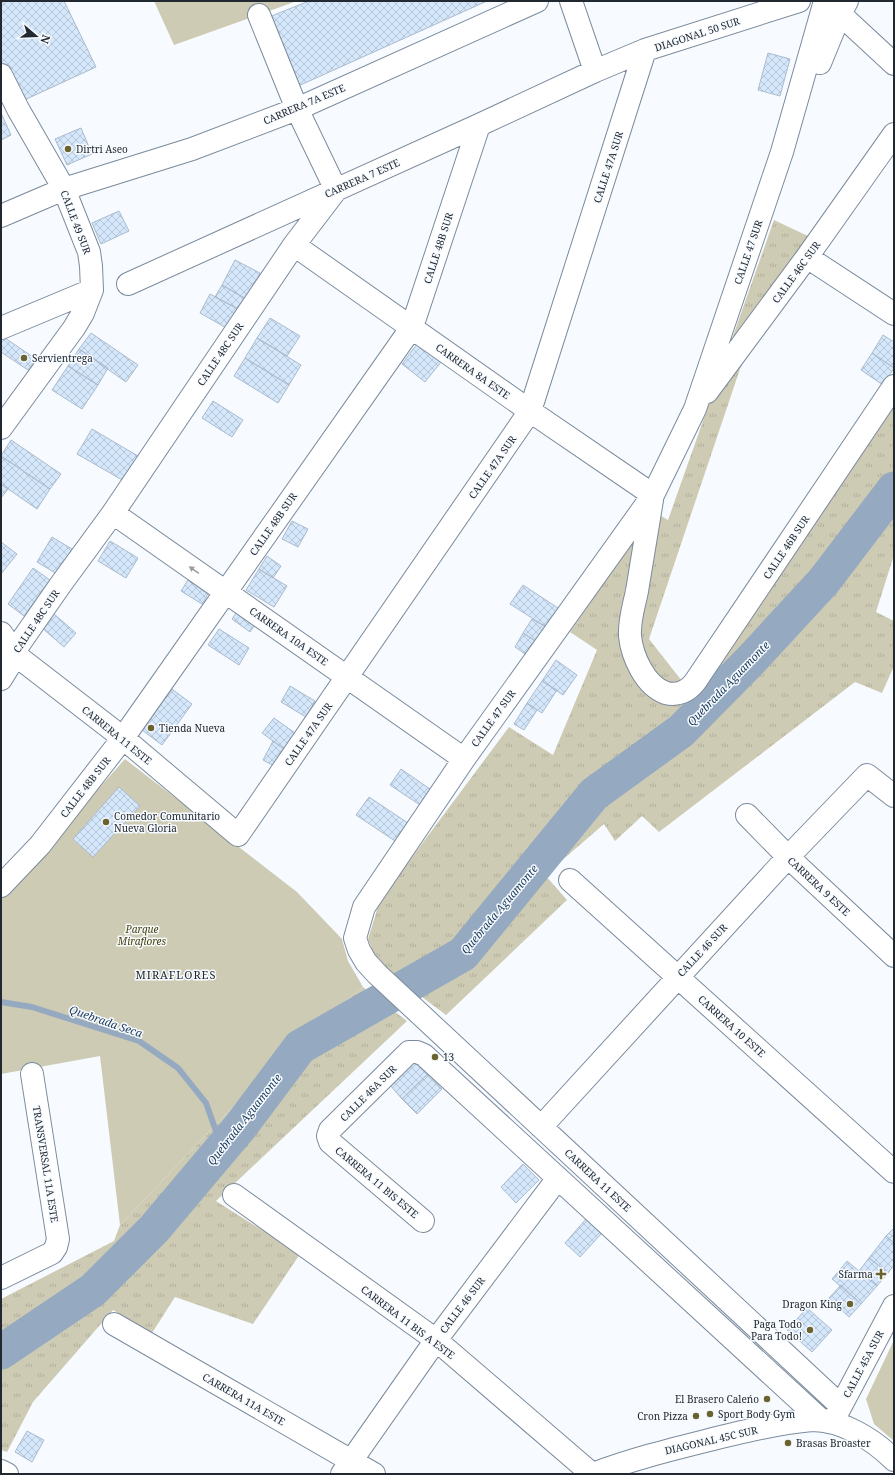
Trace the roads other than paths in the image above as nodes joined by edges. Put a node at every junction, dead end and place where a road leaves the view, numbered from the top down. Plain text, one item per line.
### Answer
1 (537, 1) edge
2 (571, 1) edge
3 (800, 1) edge
4 (837, 5) edge
5 (260, 15) dead end
6 (645, 50) junction
7 (894, 64) edge
8 (595, 71) junction
9 (1, 75) edge
10 (6, 97) edge
11 (297, 108) junction
12 (479, 125) junction
13 (894, 134) edge
14 (64, 189) junction
15 (336, 190) junction
16 (1, 216) edge
17 (294, 245) junction
18 (807, 257) junction
19 (128, 284) dead end
20 (92, 290) junction
21 (894, 314) edge
22 (1, 328) edge
23 (412, 328) junction
24 (894, 386) edge
25 (695, 409) junction
26 (530, 411) junction
27 (1, 428) edge
28 (653, 495) junction
29 (113, 514) junction
30 (226, 592) junction
31 (1, 633) edge
32 (13, 653) junction
33 (347, 677) junction
34 (1, 678) edge
35 (669, 693) joint
36 (123, 738) junction
37 (464, 759) junction
38 (894, 796) edge
39 (747, 815) dead end
40 (238, 835) joint
41 (788, 857) junction
42 (570, 880) dead end
43 (1, 886) edge
44 (359, 950) joint
45 (894, 956) edge
46 (677, 977) junction
47 (417, 1052) joint
48 (32, 1074) dead end
49 (541, 1127) junction
50 (330, 1142) joint
51 (894, 1172) edge
52 (558, 1178) junction
53 (234, 1195) dead end
54 (423, 1221) dead end
55 (1, 1278) edge
56 (894, 1306) edge
57 (114, 1324) dead end
58 (436, 1340) junction
59 (831, 1416) junction
60 (894, 1460) edge
61 (623, 1463) junction
62 (346, 1467) edge
63 (1, 1471) edge
64 (7, 1474) edge
65 (374, 1474) edge
66 (592, 1474) edge
67 (643, 1474) edge

1 - 11 street, CARRERA 7A ESTE
2 - 8 street
3 - 6 street, DIAGONAL 50 SUR
4 - 7 street
4 - 25 street, CALLE 47 SUR
5 - 11 street
6 - 8 street, DIAGONAL 50 SUR
6 - 26 street, CALLE 47A SUR
8 - 12 street, CARRERA 7 ESTE
9 - 10 street, CALLE 49 SUR
10 - 14 street, CALLE 49 SUR
11 - 14 street, CARRERA 7A ESTE
11 - 15 street
12 - 15 street, CARRERA 7 ESTE
12 - 23 street, CALLE 48B SUR
13 - 18 street, CALLE 46C SUR
14 - 16 street, CARRERA 7A ESTE
14 - 20 street, CALLE 49 SUR
15 - 17 street, CALLE 48C SUR
15 - 19 street, CARRERA 7 ESTE
17 - 23 street, CARRERA 8A ESTE
17 - 29 street, CALLE 48C SUR
18 - 21 street
18 - 25 street, CALLE 46C SUR
20 - 22 street
20 - 27 street, CALLE 49 SUR
23 - 26 street, CARRERA 8A ESTE
23 - 30 street, CALLE 48B SUR
24 - 35 street, CALLE 46B SUR
25 - 28 street, CALLE 47 SUR
26 - 28 street, CARRERA 8A ESTE
26 - 33 street, CALLE 47A SUR
28 - 35 street, CALLE 47 SUR
28 - 37 street, CALLE 47 SUR
30 -> 29 street, CARRERA 10A ESTE
29 - 32 street, CALLE 48C SUR
30 - 33 street, CARRERA 10A ESTE
30 - 36 street, CALLE 48B SUR
31 - 32 street, CARRERA 11 ESTE
32 - 34 street, CALLE 48C SUR
32 - 36 street, CARRERA 11 ESTE
33 - 37 street, CARRERA 10A ESTE
33 - 40 street, CALLE 47A SUR
36 - 40 street, CARRERA 11 ESTE
36 - 43 street, CALLE 48B SUR
37 - 44 street, CALLE 47 SUR
38 - 41 street, CALLE 46 SUR
39 - 41 street, CARRERA 9 ESTE
41 - 45 street, CARRERA 9 ESTE
41 - 46 street, CALLE 46 SUR
42 - 46 street, CARRERA 10 ESTE
44 - 49 street, CARRERA 11 ESTE
46 - 49 street, CALLE 46 SUR
46 - 51 street, CARRERA 10 ESTE
47 - 50 street, CALLE 46A SUR
47 - 52 street, CARRERA 11 ESTE
48 - 55 street, TRANSVERSAL 11A ESTE
49 - 59 street, CARRERA 11 ESTE
50 - 54 street, CARRERA 11 BIS ESTE
52 - 58 street, CALLE 46 SUR
52 - 59 street, CARRERA 11 ESTE
53 - 58 street, CARRERA 11 BIS A ESTE
56 - 59 street, CALLE 45A SUR
57 - 62 street, CARRERA 11A ESTE
58 - 62 street, CALLE 46 SUR
58 - 66 street, CARRERA 11 BIS A ESTE
59 - 60 street, CARRERA 11 ESTE
59 - 61 street, DIAGONAL 45C SUR
61 - 66 street, DIAGONAL 45C SUR
61 - 67 street
62 - 65 street, CARRERA 11A ESTE
63 - 64 street

